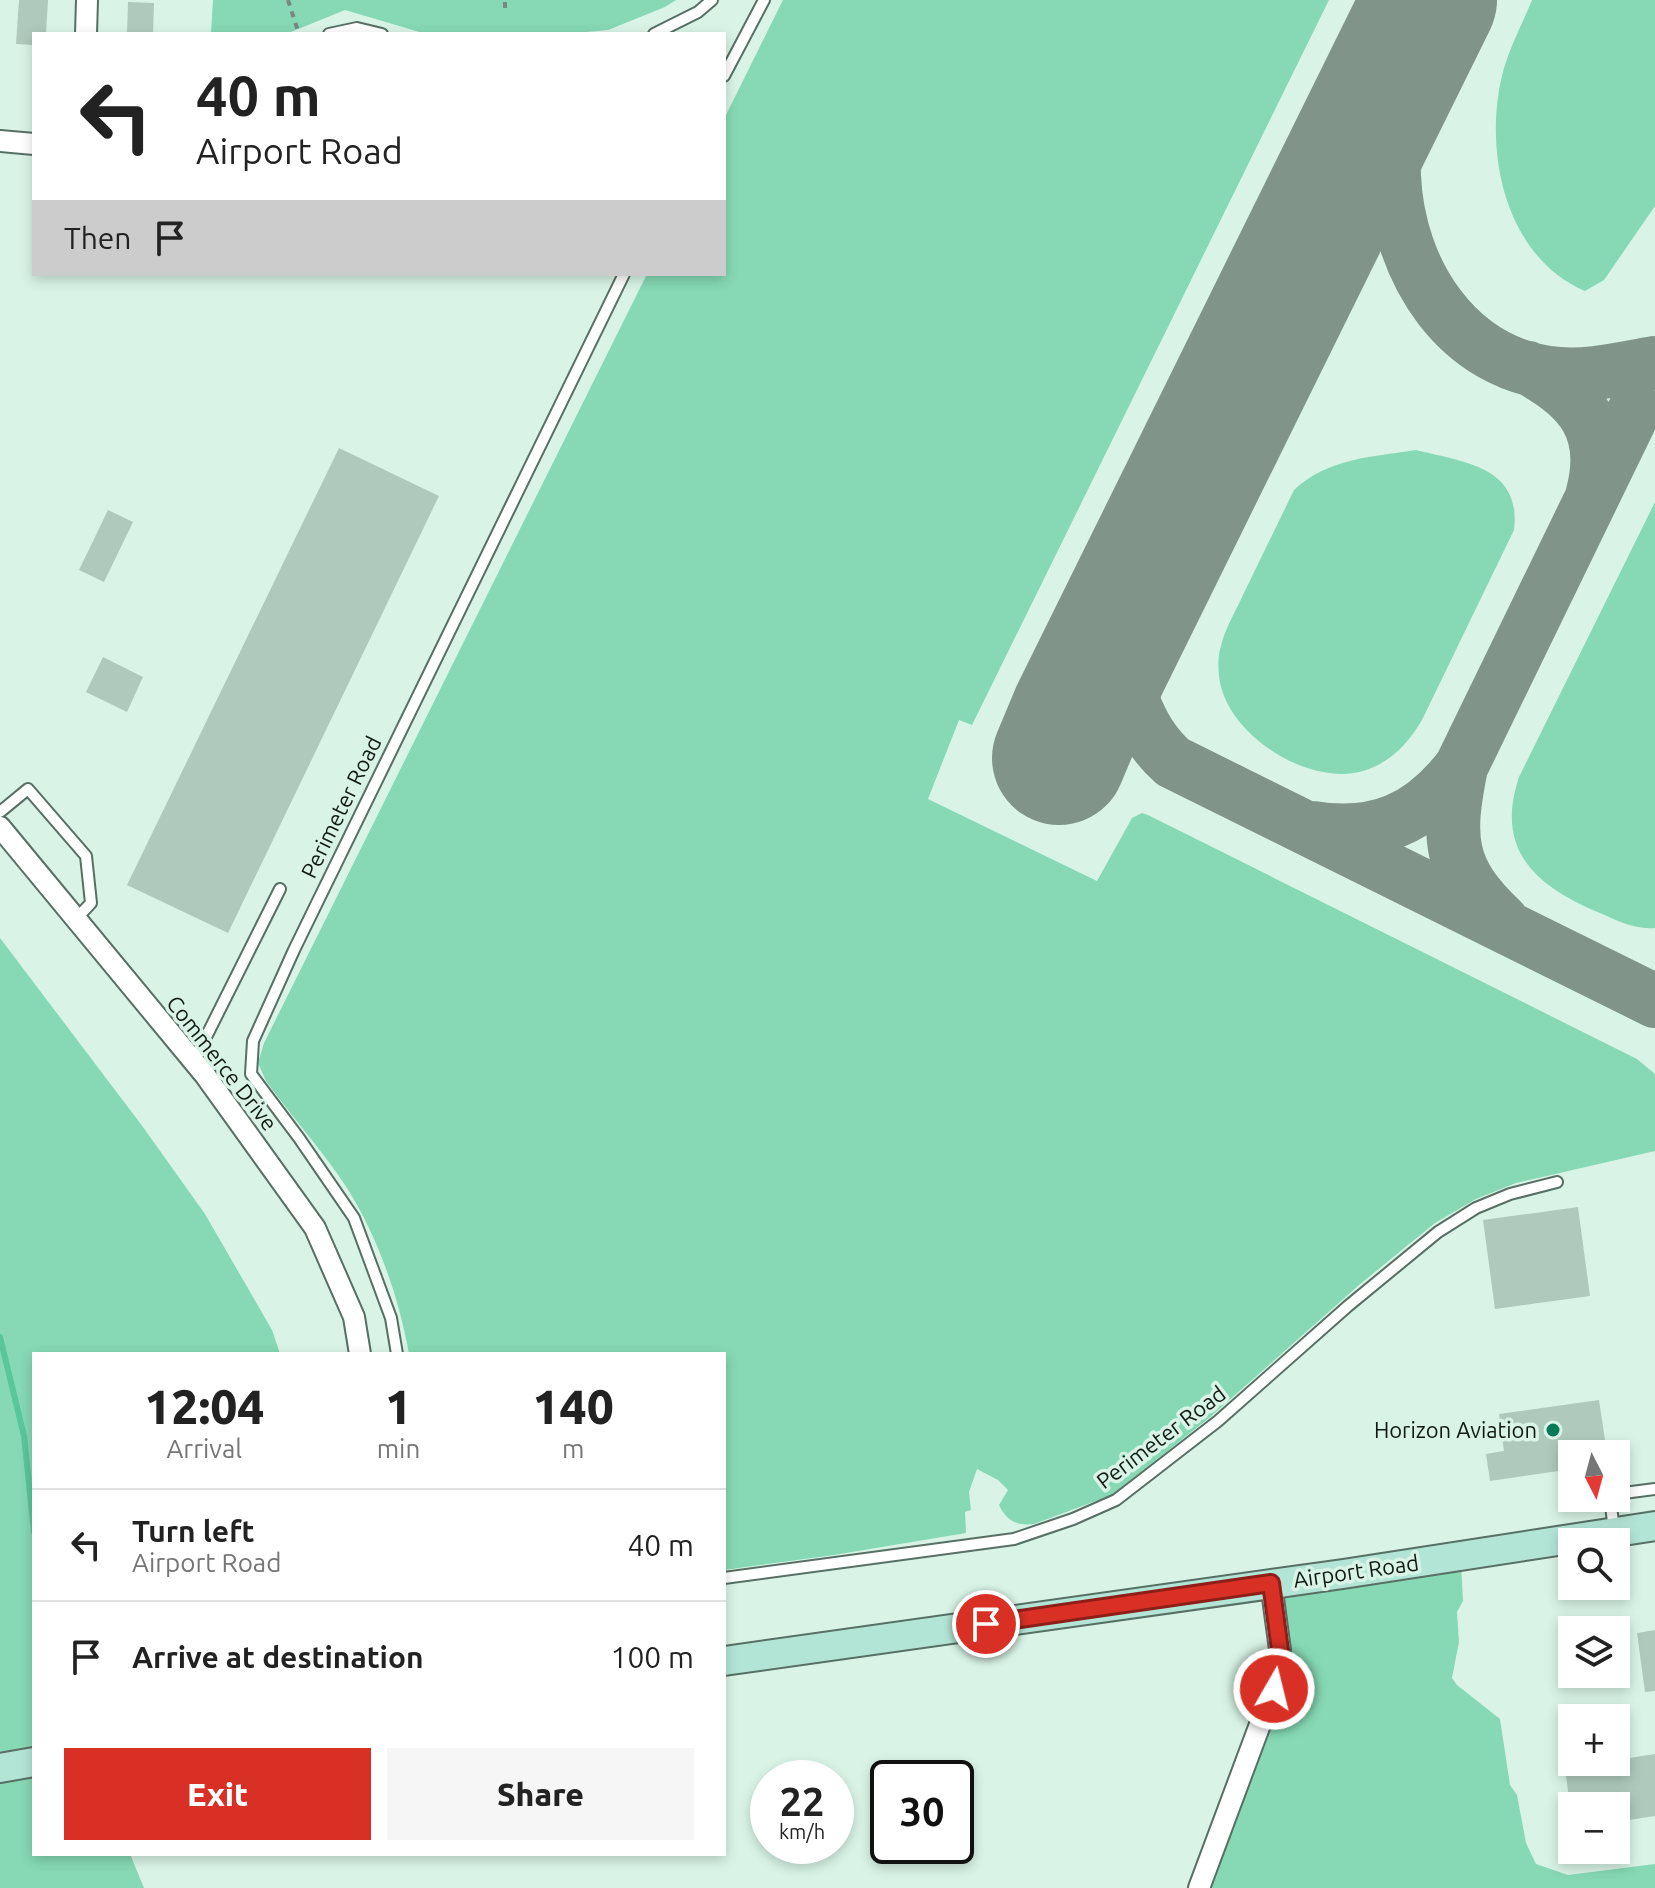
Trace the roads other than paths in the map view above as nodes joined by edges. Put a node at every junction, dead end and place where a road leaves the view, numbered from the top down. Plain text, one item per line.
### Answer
1 (87, 0) edge
2 (712, 0) edge
3 (764, 0) edge
4 (86, 32) edge
5 (338, 32) edge
6 (374, 32) edge
7 (658, 32) edge
8 (726, 72) edge
9 (0, 141) edge
10 (32, 144) edge
11 (623, 276) edge
12 (0, 812) edge
13 (0, 827) edge
14 (280, 889) dead end
15 (76, 919) junction
16 (194, 1061) junction
17 (1557, 1182) dead end
18 (360, 1352) edge
19 (397, 1352) edge
20 (1655, 1489) edge
21 (1630, 1492) edge
22 (1655, 1526) edge
23 (1630, 1530) edge
24 (1558, 1540) edge
25 (726, 1578) edge
26 (1271, 1583) junction
27 (726, 1661) edge
28 (32, 1762) edge
29 (0, 1768) edge
30 (1199, 1888) edge

1 - 4 street
2 - 7 lane
3 - 8 lane
5 - 6 lane
9 - 10 street
11 - 19 lane, Perimeter Road
12 - 15 lane
13 - 15 street, Commerce Drive
14 - 16 lane
15 - 16 street, Commerce Drive
16 - 18 street, Commerce Drive
17 - 25 lane, Perimeter Road
20 - 21 lane
22 - 23 main road, Airport Road
24 - 26 main road, Airport Road
26 - 27 main road, Airport Road
26 - 30 street
28 - 29 main road

